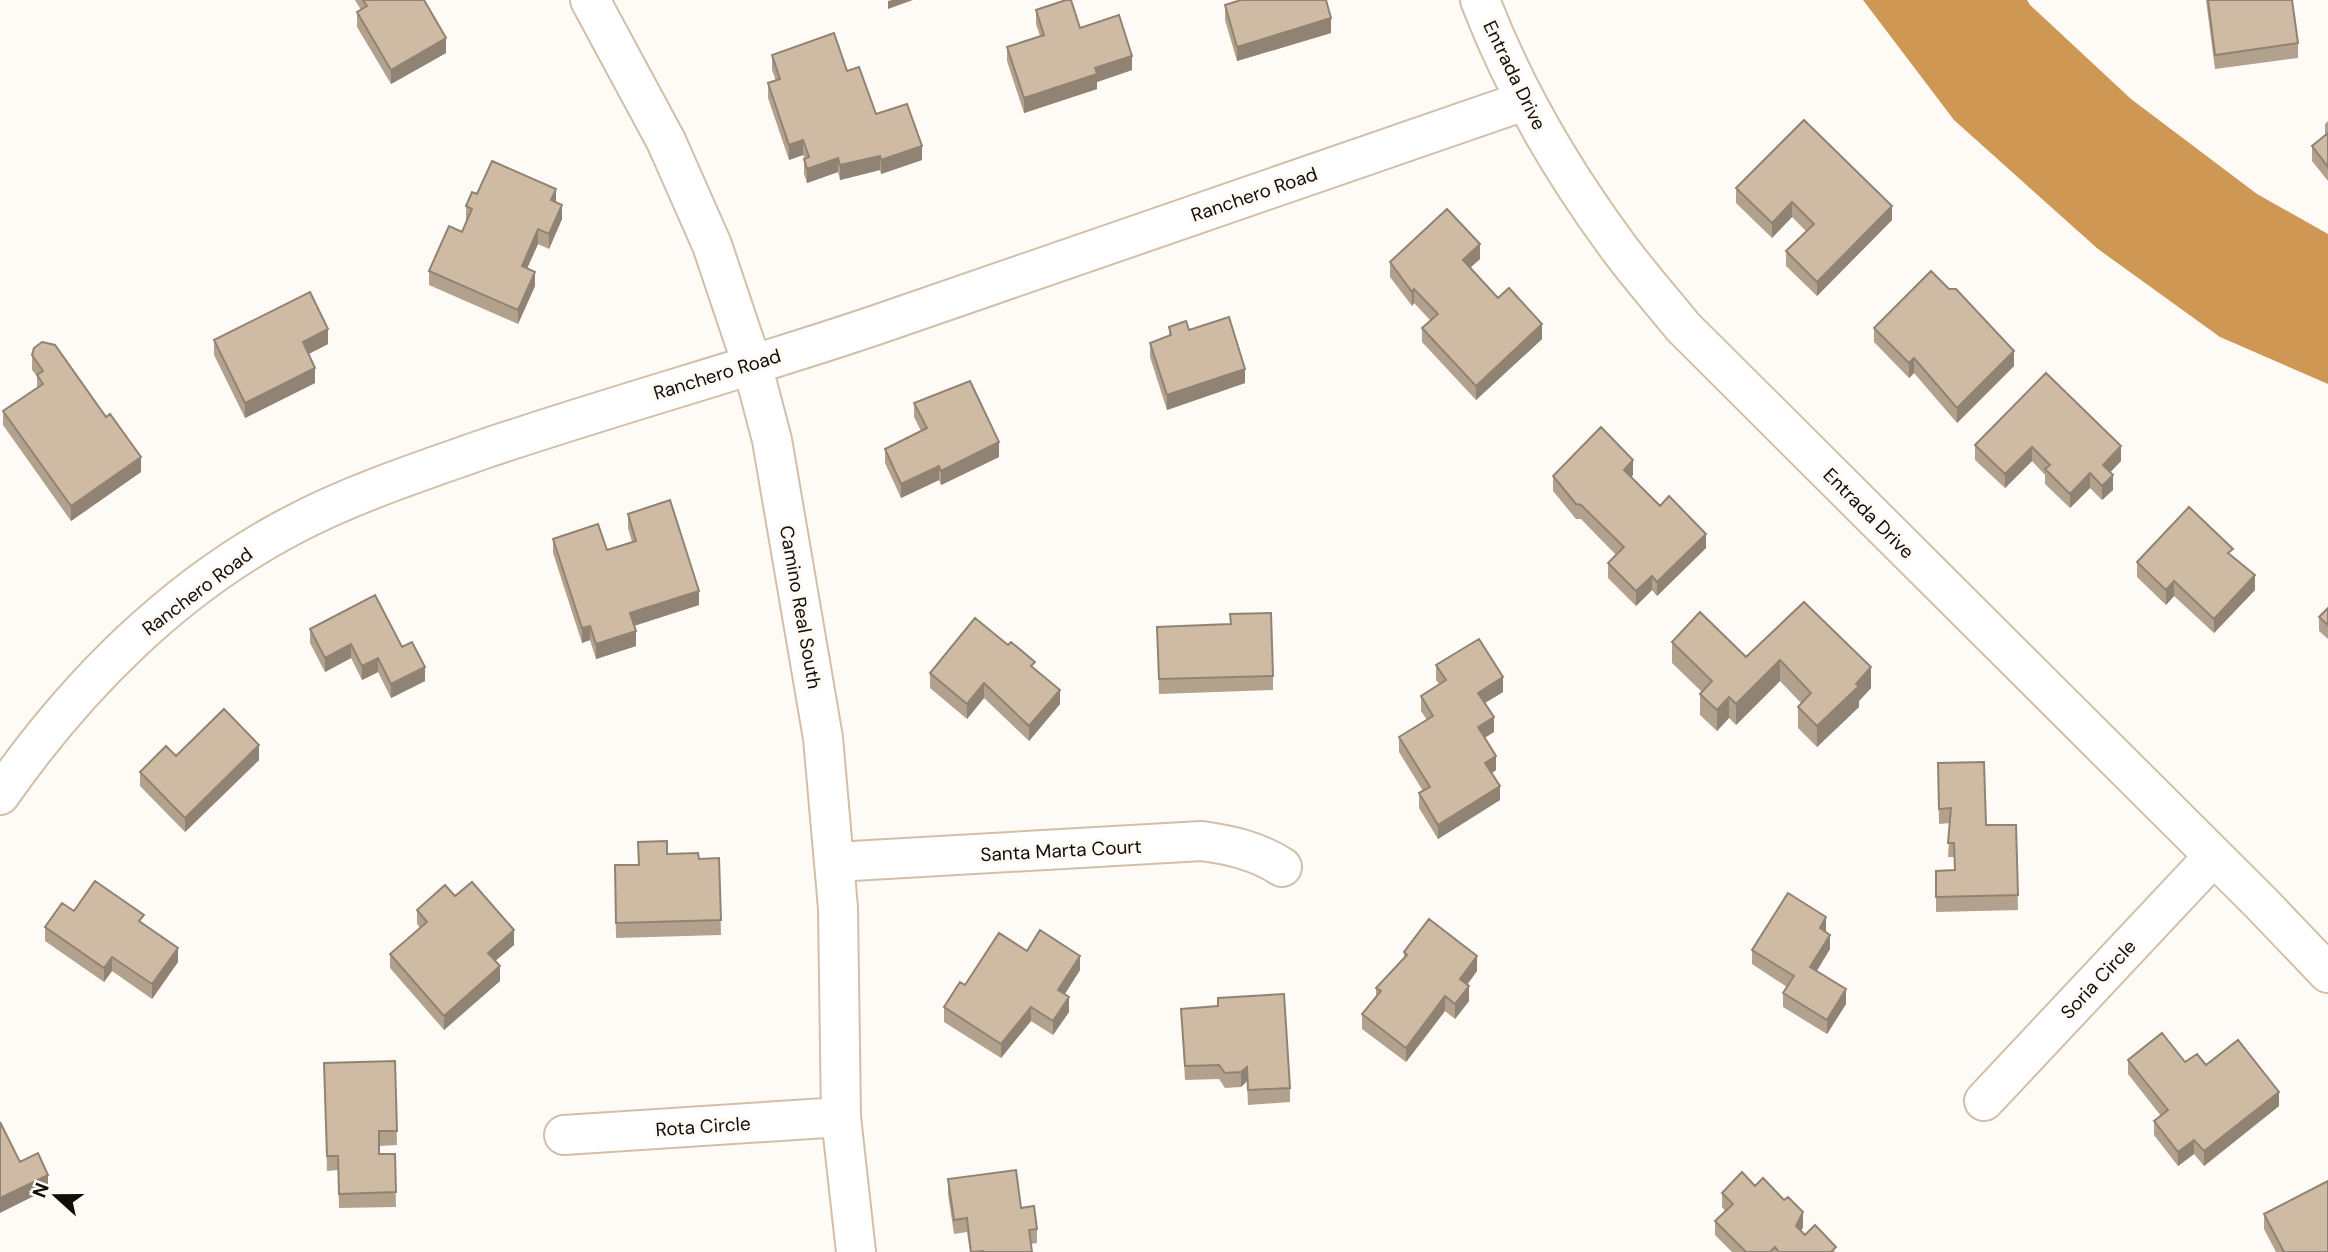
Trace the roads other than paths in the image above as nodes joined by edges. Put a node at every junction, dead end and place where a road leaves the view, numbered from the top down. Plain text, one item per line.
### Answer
1 (590, 0) edge
2 (1480, 0) edge
3 (1524, 100) junction
4 (752, 363) junction
5 (0, 795) edge
6 (2213, 857) junction
7 (835, 862) junction
8 (1282, 867) dead end
9 (2328, 973) edge
10 (1984, 1101) dead end
11 (841, 1117) junction
12 (564, 1135) dead end
13 (856, 1252) edge

1 - 4 street, Camino Real South
2 - 3 street, Entrada Drive
3 - 4 street, Ranchero Road
3 - 6 street, Entrada Drive
4 - 5 street, Ranchero Road
4 - 7 street, Camino Real South
6 - 9 street, Entrada Drive
6 - 10 street, Soria Circle
7 - 8 street, Santa Marta Court
7 - 11 street, Camino Real South
11 - 12 street, Rota Circle
11 - 13 street, Camino Real South

